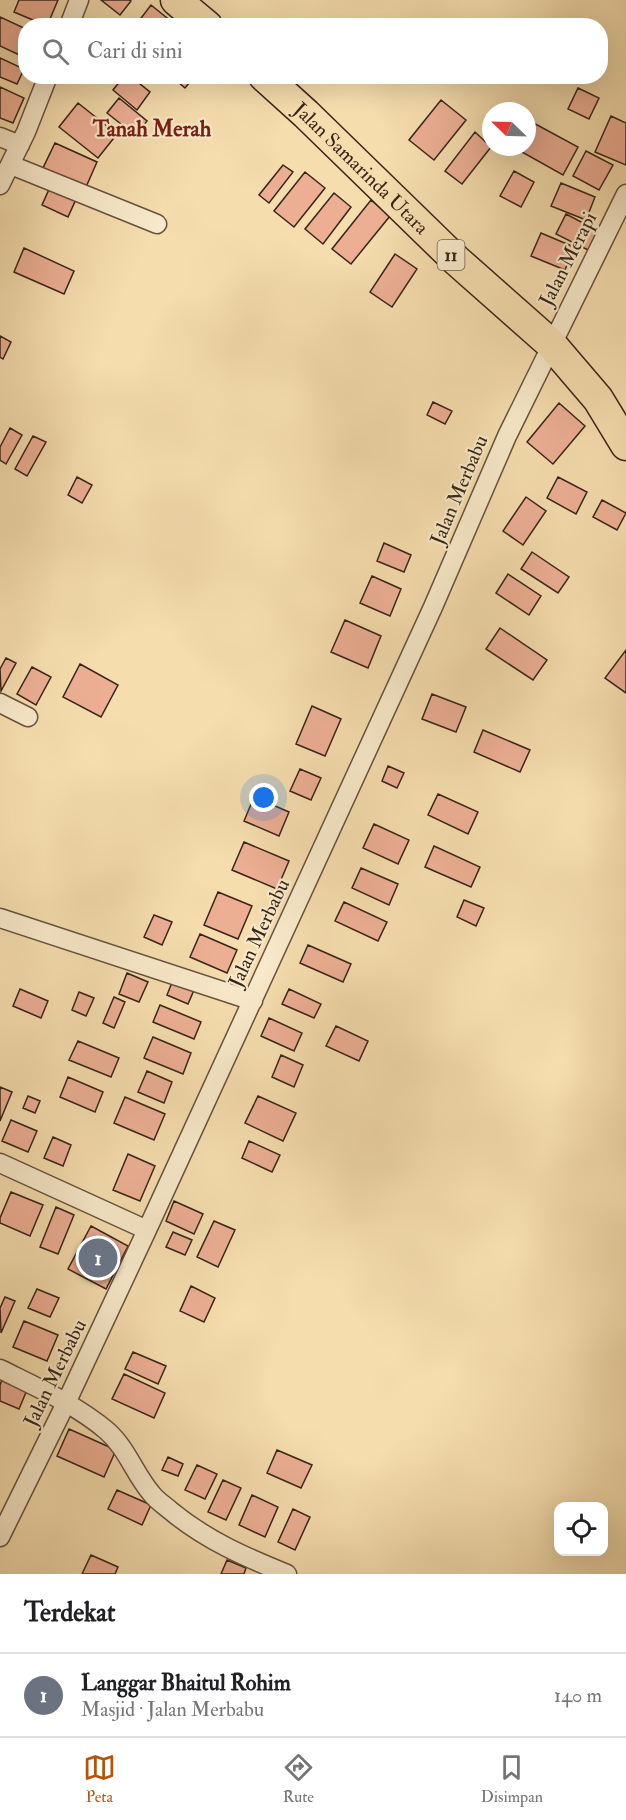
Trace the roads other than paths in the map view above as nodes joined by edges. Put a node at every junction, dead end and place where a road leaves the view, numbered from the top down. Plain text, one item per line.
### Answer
1 (79, 0) edge
2 (176, 0) edge
3 (72, 18) edge
4 (197, 18) edge
5 (45, 84) edge
6 (273, 84) edge
7 (0, 137) edge
8 (20, 145) junction
9 (11, 165) junction
10 (0, 185) edge
11 (626, 194) edge
12 (158, 224) dead end
13 (618, 229) edge
14 (551, 344) junction
15 (626, 445) edge
16 (0, 703) edge
17 (28, 717) dead end
18 (0, 918) edge
19 (252, 1001) junction
20 (0, 1162) edge
21 (147, 1230) junction
22 (0, 1369) edge
23 (66, 1403) junction
24 (0, 1537) edge
25 (287, 1574) edge

1 - 3 street
2 - 4 highway
5 - 8 street
6 - 14 highway, Jalan Samarinda Utara / 11
7 - 8 street
8 - 9 street
9 - 10 street
9 - 12 street
11 - 13 street, Jalan Merapi
13 - 14 street, Jalan Merapi
14 - 15 highway, Jalan Samarinda Utara / 11
14 - 19 street, Jalan Merbabu
16 - 17 street
18 - 19 street
19 - 21 street, Jalan Merbabu
20 - 21 street
21 - 23 street, Jalan Merbabu
22 - 23 street
23 - 24 street, Jalan Merbabu
23 - 25 street

